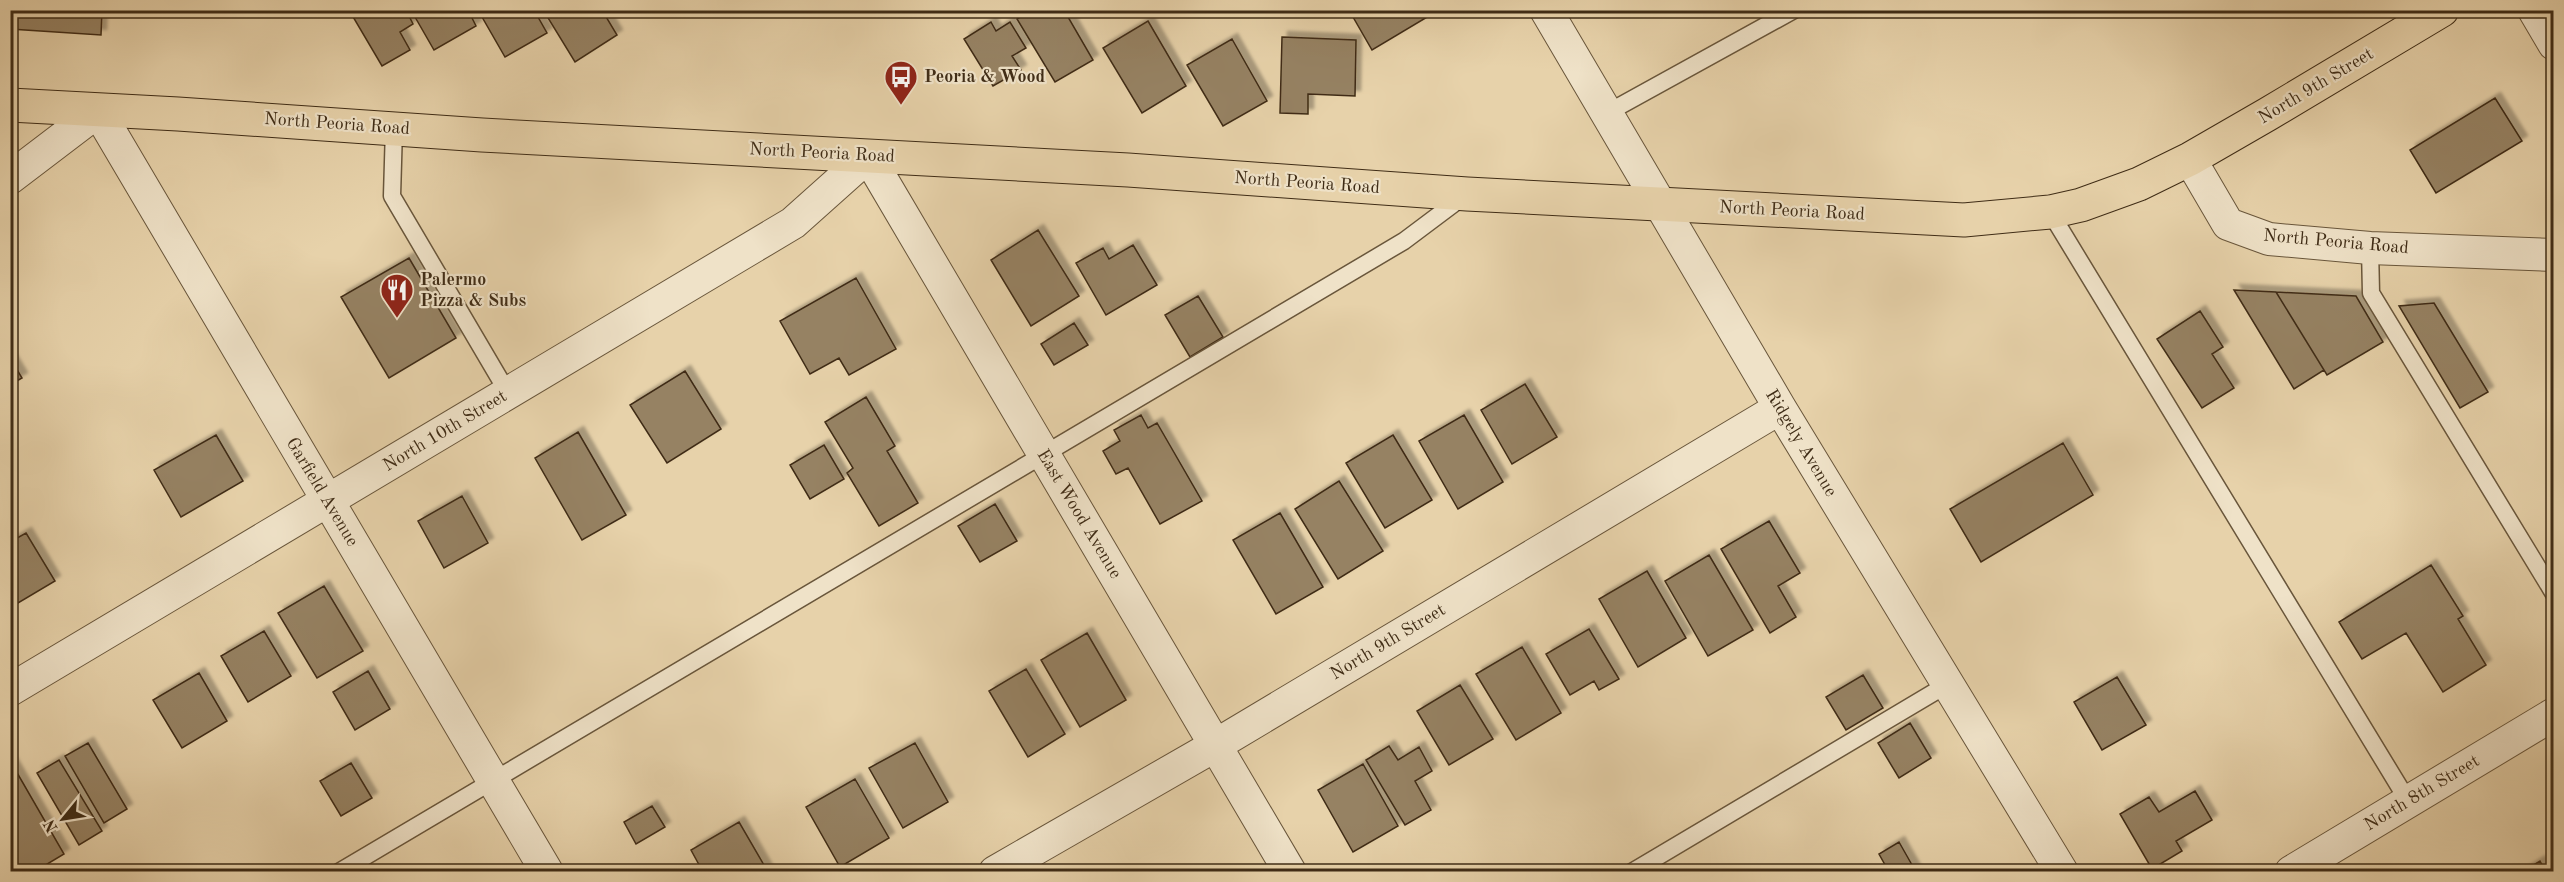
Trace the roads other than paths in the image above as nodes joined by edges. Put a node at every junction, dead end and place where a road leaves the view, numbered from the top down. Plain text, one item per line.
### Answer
1 (1546, 10) edge
2 (1794, 10) edge
3 (2442, 10) edge
4 (2534, 10) edge
5 (2553, 44) edge
6 (10, 105) edge
7 (98, 111) junction
8 (1607, 113) junction
9 (394, 128) junction
10 (868, 156) junction
11 (2190, 159) junction
12 (10, 178) edge
13 (1467, 194) junction
14 (1660, 204) junction
15 (2050, 212) junction
16 (2370, 248) junction
17 (2553, 255) edge
18 (508, 393) junction
19 (1780, 408) junction
20 (1042, 454) junction
21 (328, 502) junction
22 (2553, 594) edge
23 (1948, 684) junction
24 (10, 690) edge
25 (2553, 714) edge
26 (1216, 745) junction
27 (493, 781) junction
28 (2408, 801) junction
29 (339, 872) edge
30 (547, 872) edge
31 (995, 872) edge
32 (1290, 872) edge
33 (1632, 872) edge
34 (2062, 872) edge
35 (2291, 872) edge

1 - 8 street, Ridgely Avenue
2 - 8 lane
3 - 11 main road, North 9th Street
4 - 5 street
6 - 7 main road, North Peoria Road
7 - 9 main road, North Peoria Road
7 - 12 street
7 - 21 street, Garfield Avenue
8 - 14 street, Ridgely Avenue
9 - 10 main road, North Peoria Road
9 - 18 lane
10 - 13 main road, North Peoria Road
10 - 18 street, North 10th Street
10 - 20 street, East Wood Avenue
11 - 15 main road, North Peoria Road
11 - 16 street, North Peoria Road
13 - 14 main road, North Peoria Road
13 - 20 lane
14 - 15 main road, North Peoria Road
14 - 19 street, Ridgely Avenue
15 - 28 lane
16 - 17 street, North Peoria Road
16 - 22 lane
18 - 21 street, North 10th Street
19 - 23 street, Ridgely Avenue
19 - 26 street, North 9th Street
20 - 26 street, East Wood Avenue
20 - 27 lane
21 - 24 street, North 10th Street
21 - 27 street, Garfield Avenue
23 - 33 lane
23 - 34 street, Ridgely Avenue
25 - 28 street, North 8th Street
26 - 31 street, North 9th Street
26 - 32 street, East Wood Avenue
27 - 29 lane
27 - 30 street, Garfield Avenue
28 - 35 street, North 8th Street

